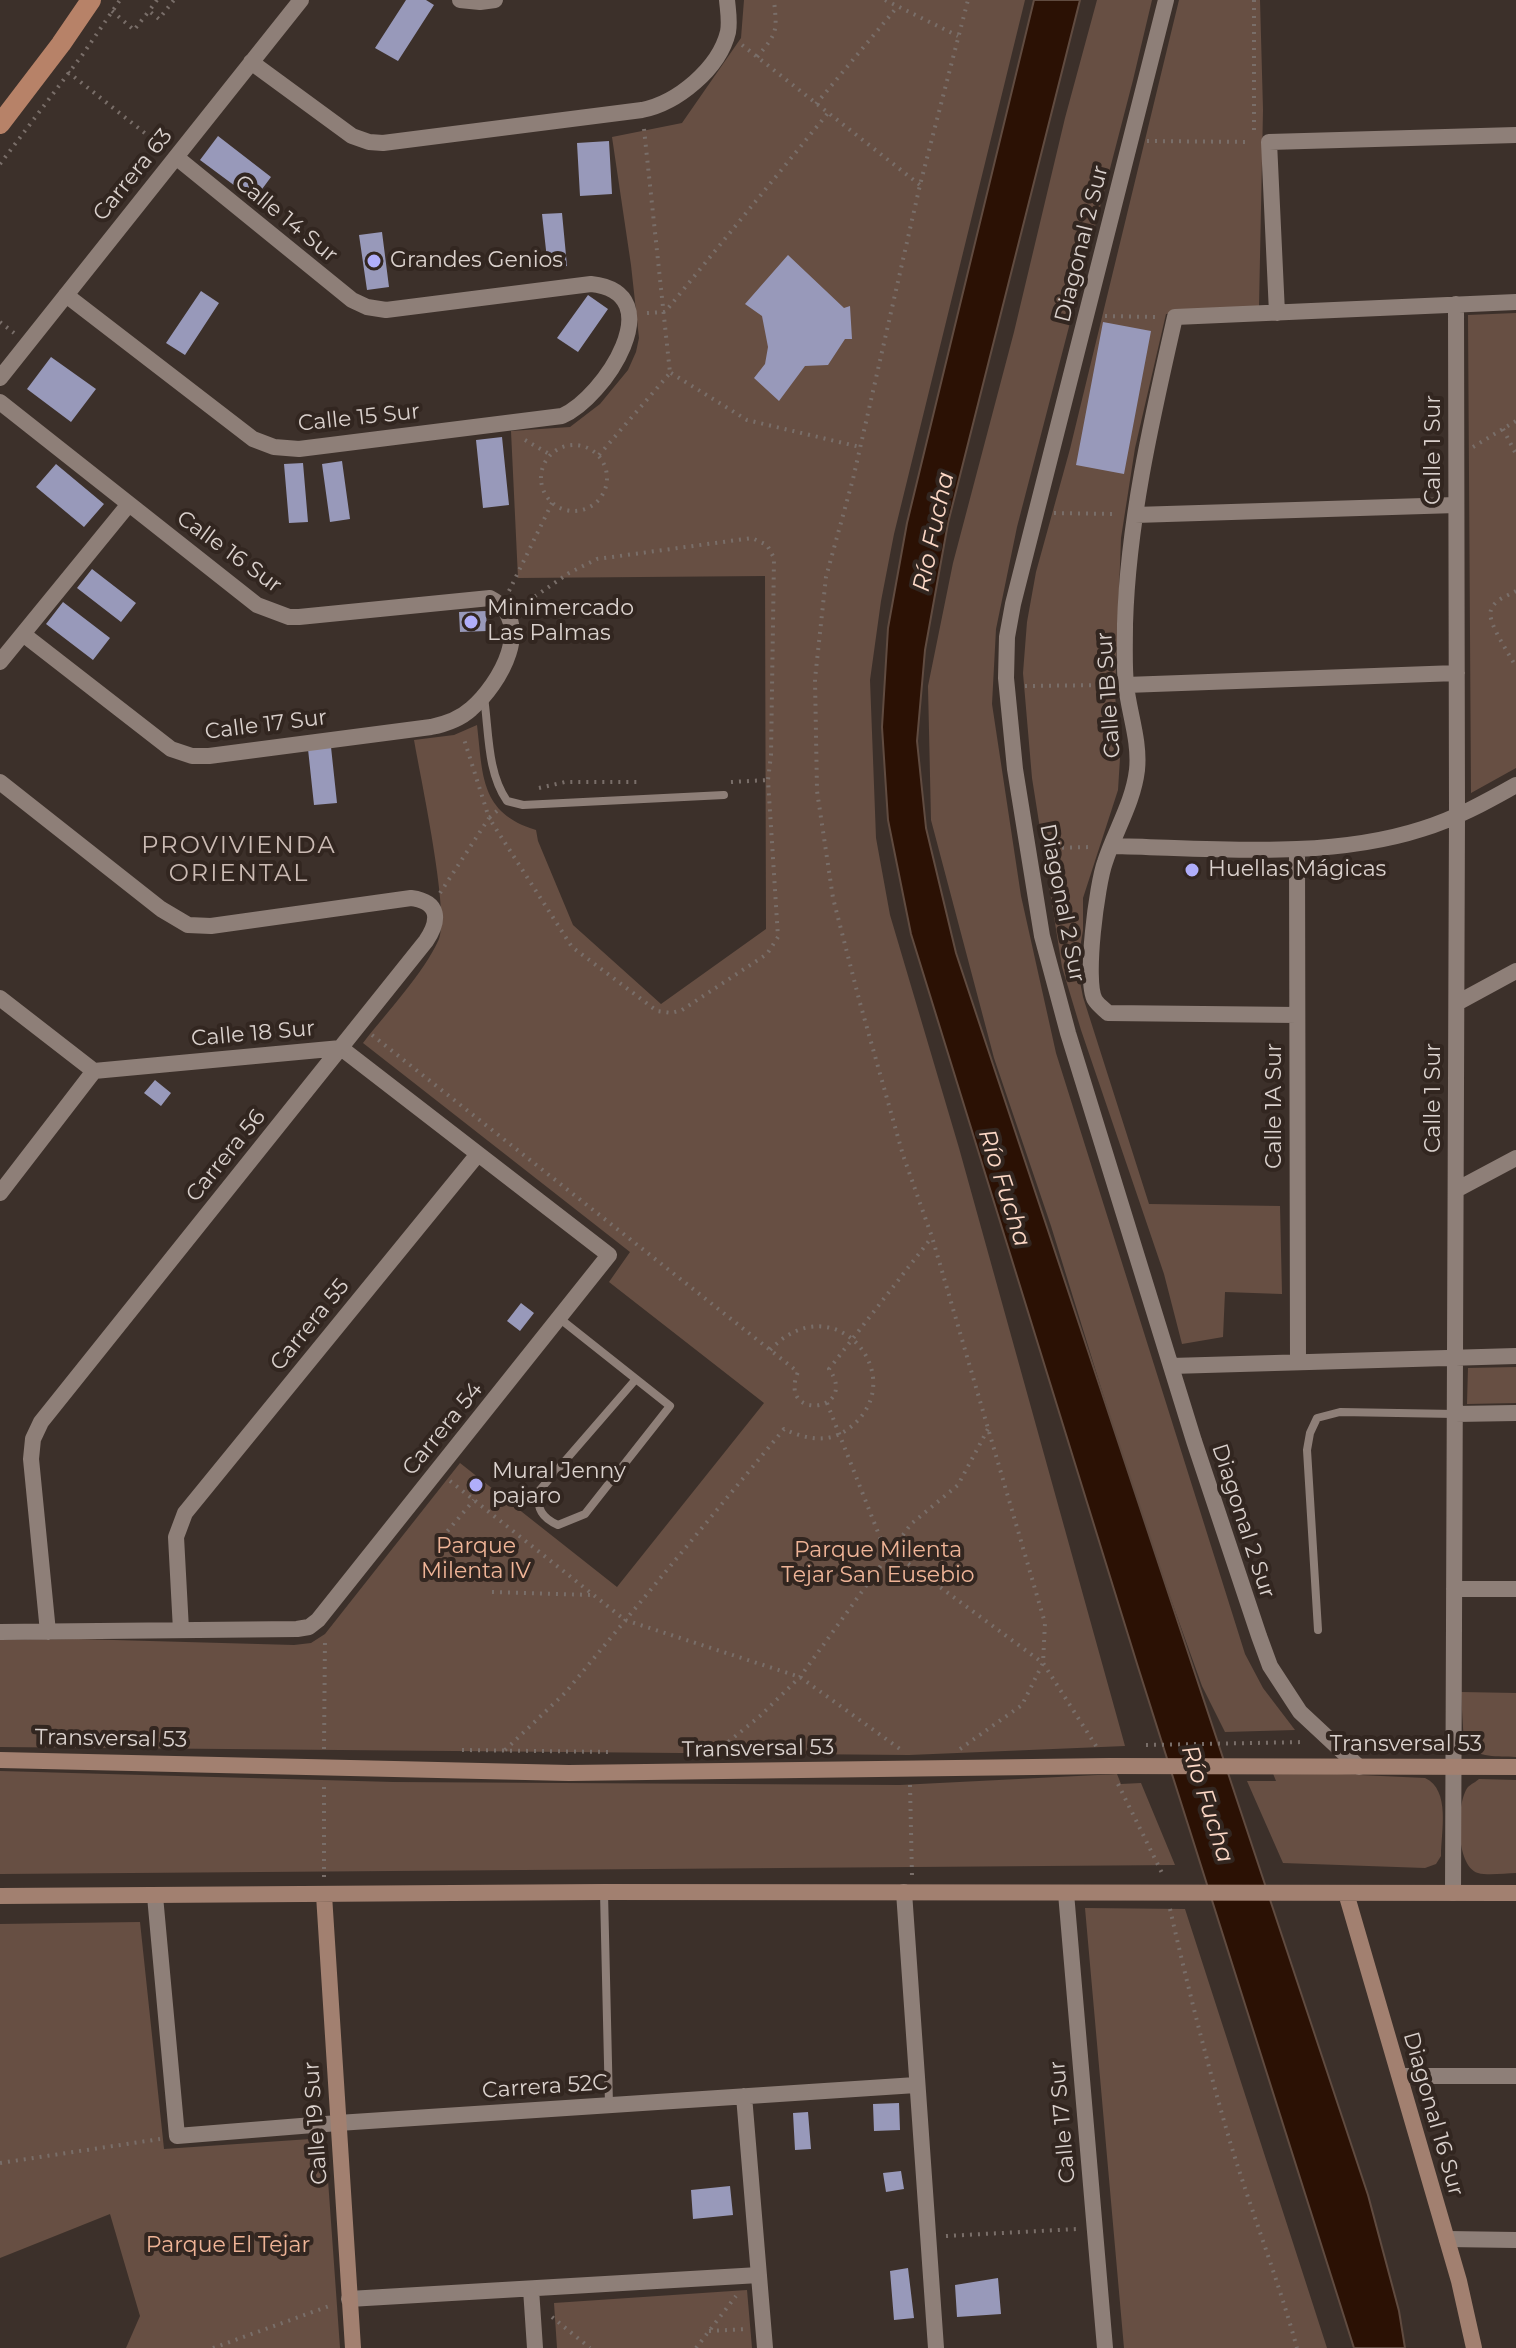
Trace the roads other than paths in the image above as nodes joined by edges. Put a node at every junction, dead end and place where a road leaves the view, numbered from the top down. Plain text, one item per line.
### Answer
1 (301, 0) edge
2 (460, 0) edge
3 (495, 0) edge
4 (727, 0) edge
5 (1166, 0) edge
6 (98, 3) edge
7 (251, 62) junction
8 (0, 124) edge
9 (1516, 135) edge
10 (176, 157) junction
11 (66, 295) junction
12 (1516, 302) edge
13 (1456, 304) junction
14 (1277, 313) junction
15 (0, 378) edge
16 (0, 402) edge
17 (562, 416) joint
18 (129, 504) junction
19 (1456, 505) junction
20 (1135, 515) junction
21 (23, 634) junction
22 (0, 662) edge
23 (1457, 673) junction
24 (1126, 685) junction
25 (483, 697) junction
26 (0, 782) edge
27 (1516, 785) edge
28 (724, 795) dead end
29 (1457, 815) junction
30 (1112, 846) junction
31 (1297, 849) junction
32 (1516, 971) edge
33 (0, 998) edge
34 (1457, 1003) junction
35 (1297, 1015) junction
36 (341, 1048) junction
37 (94, 1071) junction
38 (478, 1154) junction
39 (1516, 1158) edge
40 (1456, 1190) junction
41 (0, 1193) edge
42 (609, 1255) joint
43 (559, 1318) junction
44 (1516, 1356) edge
45 (1455, 1357) junction
46 (1298, 1362) junction
47 (1171, 1366) junction
48 (636, 1379) junction
49 (1516, 1413) edge
50 (1455, 1414) junction
51 (1454, 1589) junction
52 (1516, 1589) edge
53 (181, 1630) junction
54 (1318, 1630) dead end
55 (0, 1632) edge
56 (48, 1632) junction
57 (0, 1760) edge
58 (1359, 1767) junction
59 (1453, 1767) junction
60 (1516, 1767) edge
61 (604, 1892) junction
62 (908, 1892) junction
63 (1066, 1893) junction
64 (1346, 1893) junction
65 (1453, 1893) junction
66 (1516, 1893) edge
67 (324, 1895) junction
68 (0, 1896) edge
69 (155, 1896) junction
70 (1400, 2076) junction
71 (1516, 2076) edge
72 (916, 2085) junction
73 (744, 2096) junction
74 (609, 2105) junction
75 (338, 2123) junction
76 (1447, 2239) junction
77 (1516, 2240) edge
78 (756, 2275) junction
79 (531, 2295) junction
80 (349, 2299) junction
81 (353, 2348) edge
82 (535, 2348) edge
83 (765, 2348) edge
84 (936, 2348) edge
85 (1105, 2348) edge
86 (1474, 2348) edge

1 - 7 street, Carrera 63
2 - 3 street
4 - 7 street
5 - 47 street, Diagonal 2 Sur
6 - 8 main road
7 - 10 street, Carrera 63
9 - 14 street
10 - 11 street, Carrera 63
10 - 17 street, Calle 14 Sur
11 - 15 street, Carrera 63
11 - 17 street, Calle 15 Sur
12 - 13 street
13 - 14 street
13 - 19 street, Calle 1 Sur
14 - 20 street, Calle 1B Sur
16 - 18 street, Calle 16 Sur
18 - 21 street
18 - 25 street, Calle 16 Sur
19 - 20 street
19 - 23 street, Calle 1 Sur
20 - 24 street, Calle 1B Sur
21 - 22 street
21 - 25 street, Calle 17 Sur
23 - 24 street
23 - 29 street, Calle 1 Sur
24 - 30 street, Calle 1B Sur
25 - 28 lane
26 - 36 street, Carrera 56
27 - 29 street
29 - 31 street
29 - 34 street, Calle 1 Sur
30 - 31 street
30 - 35 street, Calle 1B Sur
31 - 35 street, Calle 1A Sur
32 - 34 street
33 - 37 street
34 - 40 street, Calle 1 Sur
35 - 46 street, Calle 1A Sur
36 - 37 street, Calle 18 Sur
36 - 38 street, Calle 18 Sur
36 - 56 street, Carrera 56
37 - 41 street
38 - 42 street, Calle 18 Sur
38 - 53 street, Carrera 55
39 - 40 street
40 - 45 street, Calle 1 Sur
42 - 43 street, Carrera 54
43 - 48 lane
43 - 53 street, Carrera 54
44 - 45 street
45 - 46 street
45 - 50 street, Calle 1 Sur
46 - 47 street
47 - 58 street, Diagonal 2 Sur
48 - 48 lane
49 - 50 street
50 - 51 street, Calle 1 Sur
50 - 54 lane
51 - 52 street
51 - 59 street, Calle 1 Sur
53 - 56 street
55 - 56 street
57 - 58 street, Transversal 53
58 - 59 street, Transversal 53
59 - 60 street, Transversal 53
59 - 65 street, Calle 1 Sur
61 - 62 street
61 - 67 street
61 - 74 lane
62 - 63 street
62 - 72 street
63 - 64 street
63 - 85 street, Calle 17 Sur
64 - 65 street
64 - 70 street, Diagonal 16 Sur
65 - 66 street
67 - 69 street
67 - 75 street, Calle 19 Sur
68 - 69 street
69 - 75 street, Carrera 52C
70 - 71 street
70 - 76 street, Diagonal 16 Sur
72 - 73 street, Carrera 52C
72 - 84 street
73 - 74 street, Carrera 52C
73 - 78 street
74 - 75 street, Carrera 52C
75 - 80 street, Calle 19 Sur
76 - 77 street
76 - 86 street, Diagonal 16 Sur
78 - 79 street
78 - 83 street
79 - 80 street
79 - 82 street
80 - 81 street, Calle 19 Sur

